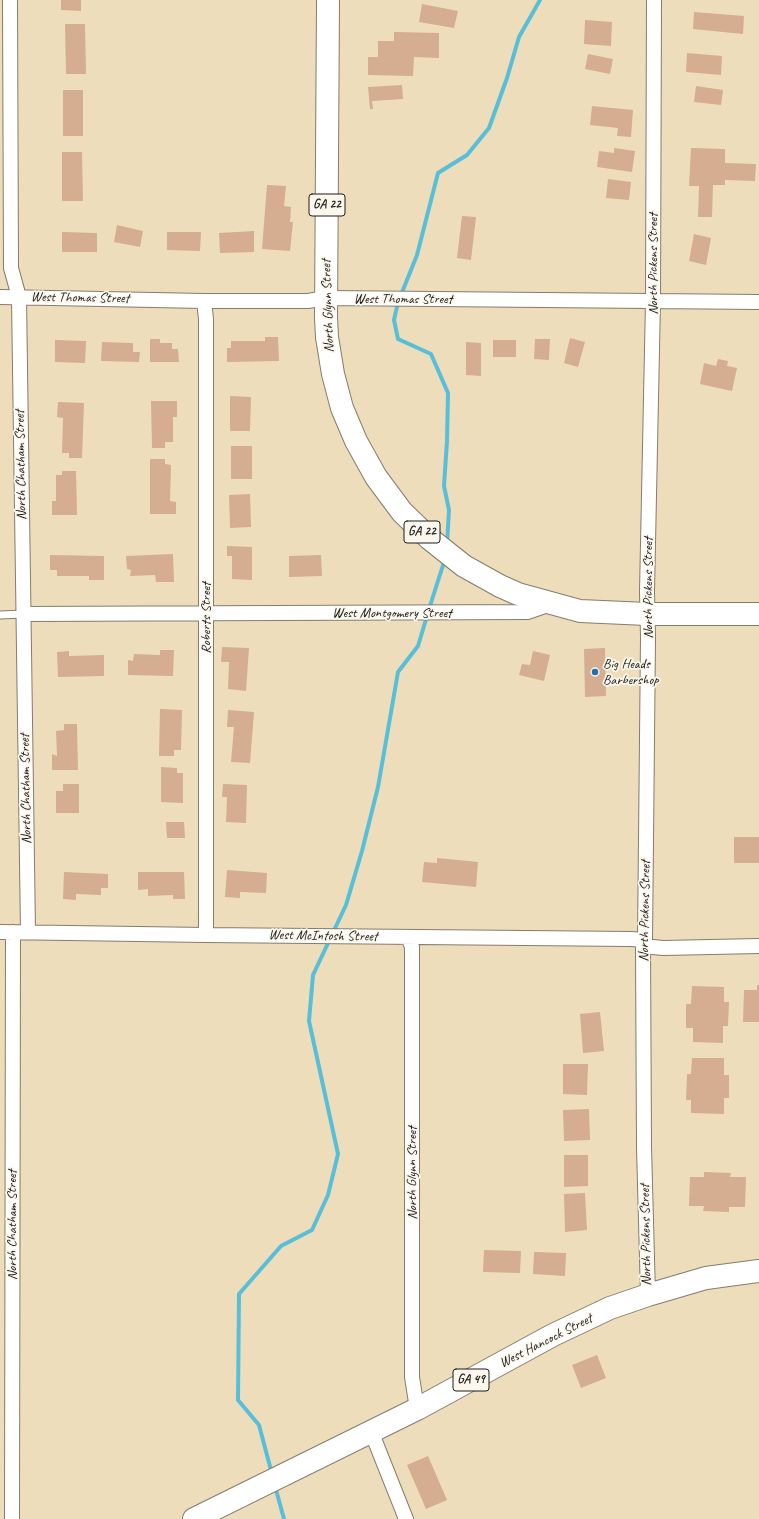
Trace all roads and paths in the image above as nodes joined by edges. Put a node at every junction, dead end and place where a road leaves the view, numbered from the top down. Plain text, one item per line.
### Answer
1 (10, 0) edge
2 (328, 0) edge
3 (654, 0) edge
4 (0, 297) edge
5 (19, 297) junction
6 (326, 298) junction
7 (204, 301) junction
8 (652, 301) junction
9 (759, 302) edge
10 (551, 604) junction
11 (23, 614) junction
12 (206, 614) junction
13 (648, 614) junction
14 (759, 614) edge
15 (0, 615) edge
16 (6, 932) edge
17 (28, 932) junction
18 (206, 935) junction
19 (408, 937) junction
20 (644, 943) junction
21 (759, 946) edge
22 (759, 1271) edge
23 (648, 1295) junction
24 (417, 1409) junction
25 (371, 1431) junction
26 (12, 1519) edge
27 (194, 1519) edge
28 (406, 1519) edge

1 - 5 street, North Chatham Street
2 - 6 main road, North Glynn Street / GA 22
3 - 8 street, North Pickens Street
4 - 5 street, West Thomas Street
5 - 7 street, West Thomas Street
5 - 11 street, North Chatham Street
6 - 7 street, West Thomas Street
6 - 8 street, West Thomas Street
6 - 10 main road, North Glynn Street / GA 22
7 - 12 street, Roberts Street
8 - 9 street, West Thomas Street
8 - 13 street, North Pickens Street
10 - 12 street, West Montgomery Street
10 - 13 main road, GA 22
11 - 12 street, West Montgomery Street
11 - 15 lane
11 - 17 street, North Chatham Street
12 - 18 street, Roberts Street
13 - 14 main road, GA 22
13 - 20 street, North Pickens Street
16 - 17 street, West McIntosh Street
16 - 26 street, North Chatham Street
17 - 18 street, West McIntosh Street
18 - 19 street, West McIntosh Street
19 - 20 street, West McIntosh Street
19 - 24 street, North Glynn Street
20 - 21 street, West McIntosh Street
20 - 23 street, North Pickens Street
22 - 23 main road, West Hancock Street / GA 49
23 - 24 main road, West Hancock Street / GA 49
24 - 25 main road, West Hancock Street / GA 49
25 - 27 main road, West Hancock Street / GA 49
25 - 28 street

